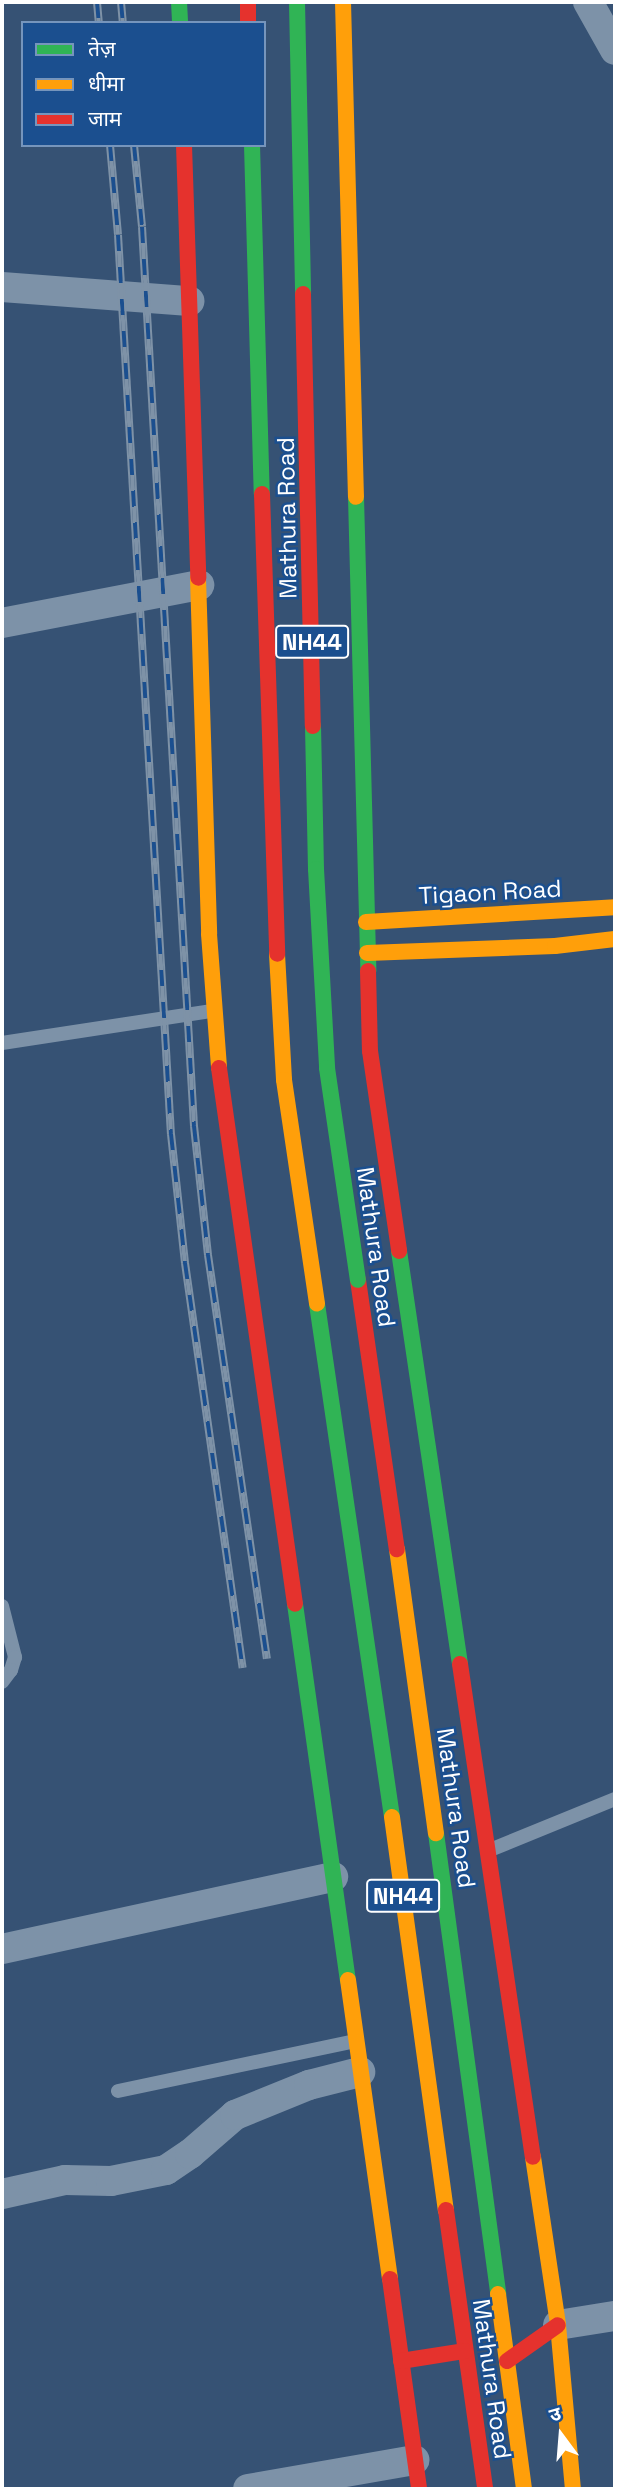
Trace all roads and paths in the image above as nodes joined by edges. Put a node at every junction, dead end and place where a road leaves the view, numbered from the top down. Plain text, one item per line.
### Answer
1 (179, 2) edge
2 (248, 2) edge
3 (297, 2) edge
4 (342, 2) edge
5 (587, 2) edge
6 (180, 21) edge
7 (248, 21) edge
8 (615, 50) edge
9 (184, 147) edge
10 (252, 147) edge
11 (2, 287) edge
12 (189, 300) junction
13 (198, 585) junction
14 (2, 623) edge
15 (615, 907) edge
16 (366, 922) junction
17 (615, 939) edge
18 (367, 953) junction
19 (214, 1010) junction
20 (2, 1043) edge
21 (2, 1606) edge
22 (2, 1682) edge
23 (615, 1799) edge
24 (487, 1851) junction
25 (333, 1877) junction
26 (2, 1950) edge
27 (356, 2040) junction
28 (360, 2072) junction
29 (118, 2091) dead end
30 (2, 2194) edge
31 (615, 2315) edge
32 (558, 2325) junction
33 (465, 2351) junction
34 (401, 2361) junction
35 (507, 2361) junction
36 (415, 2459) junction
37 (248, 2489) edge
38 (419, 2489) edge
39 (485, 2489) edge
40 (524, 2489) edge
41 (573, 2489) edge

1 - 6 main road
2 - 7 main road
3 - 35 main road, Mathura Road / NH44, bridge
4 - 16 main road
5 - 8 street
9 - 12 main road
10 - 33 main road, Mathura Road / NH44, bridge
11 - 12 street
12 - 13 main road
13 - 14 street
13 - 19 main road
15 - 16 main road, Tigaon Road
16 - 18 main road
17 - 18 main road
18 - 24 main road
19 - 20 lane
19 - 25 main road
21 - 22 lane
23 - 24 lane
24 - 32 main road
25 - 26 street
25 - 27 main road
27 - 28 main road
27 - 29 lane
28 - 30 street
28 - 34 main road
31 - 32 street
32 - 35 main road
32 - 41 main road
33 - 34 main road
33 - 39 main road, Mathura Road / NH44
34 - 36 main road
35 - 40 main road, Mathura Road / NH44
36 - 37 street
36 - 38 main road

